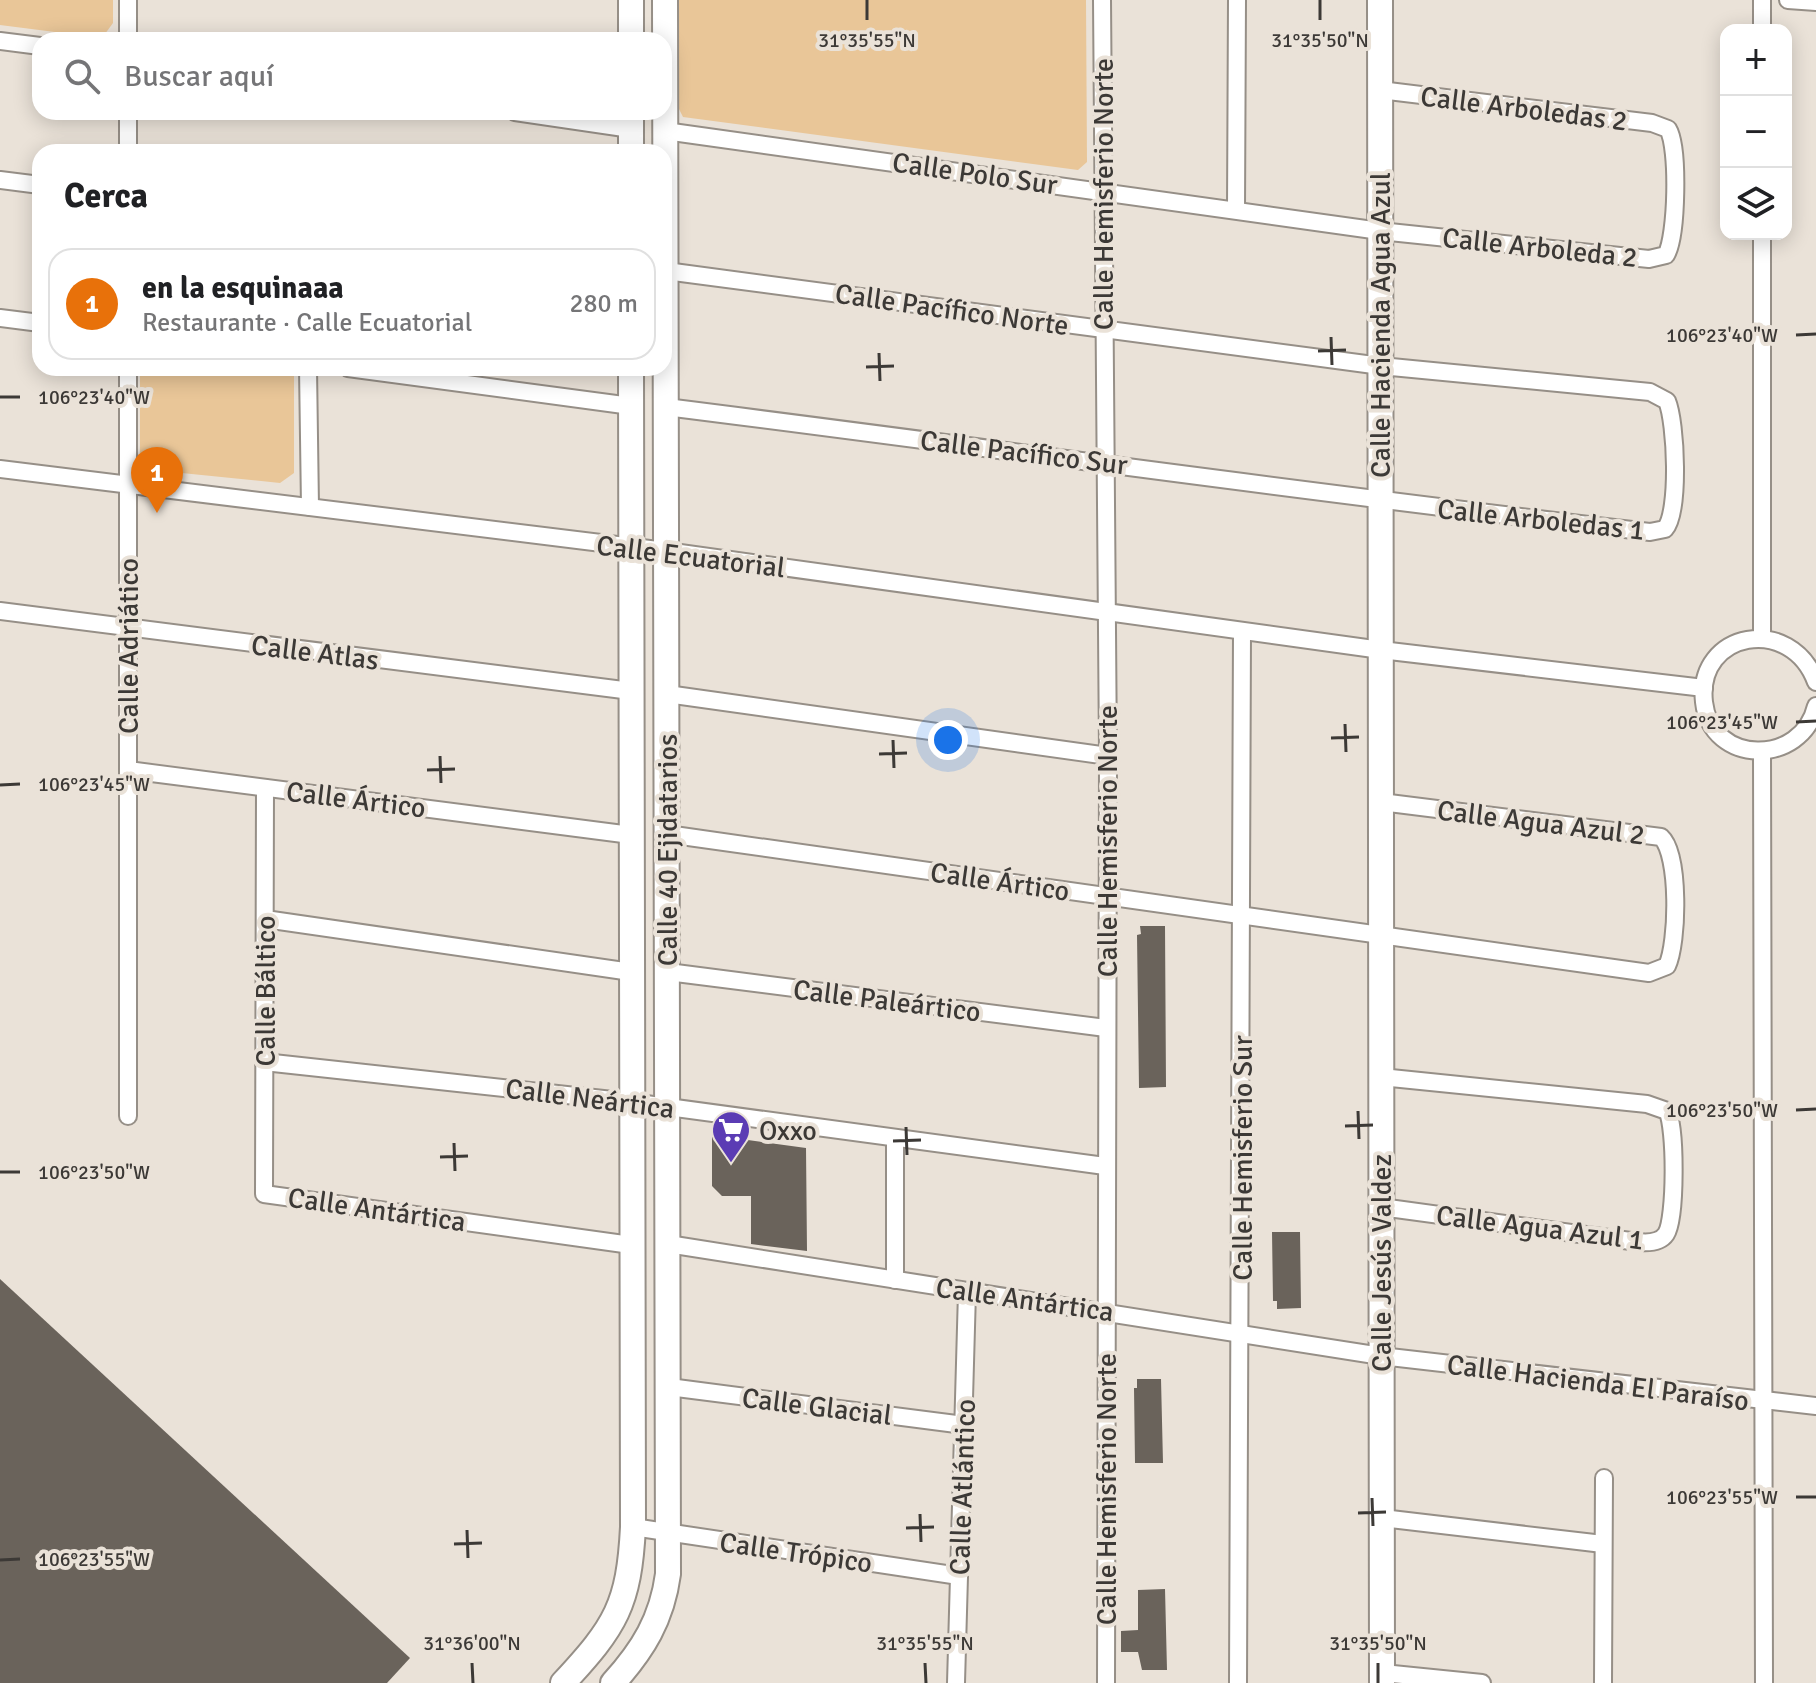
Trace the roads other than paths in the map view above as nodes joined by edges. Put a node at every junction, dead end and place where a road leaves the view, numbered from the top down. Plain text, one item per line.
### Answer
1 (128, 0) edge
2 (631, 0) edge
3 (665, 0) edge
4 (1102, 0) edge
5 (1237, 0) edge
6 (1380, 0) edge
7 (1762, 0) edge
8 (1788, 0) edge
9 (1816, 2) edge
10 (1762, 24) edge
11 (128, 32) edge
12 (631, 32) edge
13 (665, 32) edge
14 (0, 41) edge
15 (32, 45) edge
16 (1380, 90) junction
17 (128, 120) edge
18 (564, 120) edge
19 (665, 120) edge
20 (1668, 129) joint
21 (631, 131) edge
22 (665, 131) junction
23 (128, 144) edge
24 (665, 144) edge
25 (0, 180) edge
26 (32, 184) edge
27 (1102, 191) junction
28 (1236, 209) junction
29 (1380, 231) junction
30 (1762, 240) edge
31 (672, 272) edge
32 (0, 318) edge
33 (32, 322) edge
34 (1104, 329) junction
35 (1381, 366) junction
36 (128, 376) edge
37 (308, 376) edge
38 (408, 376) edge
39 (631, 376) edge
40 (666, 376) edge
41 (631, 406) junction
42 (666, 407) junction
43 (1106, 462) junction
44 (0, 469) edge
45 (128, 486) junction
46 (1381, 502) junction
47 (310, 507) junction
48 (631, 549) junction
49 (666, 551) junction
50 (0, 611) edge
51 (1107, 614) junction
52 (128, 629) junction
53 (1242, 632) junction
54 (1762, 638) junction
55 (1381, 650) junction
56 (1816, 682) edge
57 (1704, 688) junction
58 (631, 691) junction
59 (667, 694) junction
60 (1816, 706) edge
61 (1762, 753) junction
62 (1108, 756) junction
63 (128, 770) junction
64 (265, 788) junction
65 (1381, 802) junction
66 (667, 834) junction
67 (631, 835) junction
68 (1107, 897) junction
69 (1244, 915) junction
70 (265, 919) junction
71 (1381, 936) junction
72 (631, 972) junction
73 (668, 972) junction
74 (1106, 1028) junction
75 (264, 1062) junction
76 (1381, 1077) junction
77 (631, 1102) junction
78 (668, 1106) junction
79 (128, 1116) dead end
80 (895, 1139) junction
81 (1105, 1166) junction
82 (264, 1194) joint
83 (1381, 1207) junction
84 (668, 1244) junction
85 (631, 1245) junction
86 (895, 1280) junction
87 (967, 1292) junction
88 (1106, 1310) junction
89 (1241, 1333) junction
90 (1381, 1356) junction
91 (669, 1387) junction
92 (1764, 1403) junction
93 (1816, 1406) edge
94 (964, 1425) junction
95 (1604, 1478) dead end
96 (1382, 1518) junction
97 (633, 1527) junction
98 (669, 1533) junction
99 (1603, 1544) junction
100 (959, 1576) junction
101 (1382, 1678) edge
102 (563, 1683) edge
103 (613, 1683) edge
104 (956, 1683) edge
105 (1106, 1683) edge
106 (1238, 1683) edge
107 (1482, 1683) edge
108 (1603, 1683) edge
109 (1764, 1683) edge

1 - 11 street
2 - 12 main road
3 - 13 main road, Calle 40 Ejidatarios
4 - 27 street, Calle Hemisferio Norte
5 - 28 street
6 - 16 main road, Calle Hacienda Agua Azul
7 - 10 street
8 - 9 street
14 - 15 street
16 - 20 street, Calle Arboledas 2
16 - 29 main road, Calle Hacienda Agua Azul
17 - 23 street
18 - 21 street
19 - 22 main road, Calle 40 Ejidatarios
20 - 29 street, Calle Arboleda 2
22 - 24 main road, Calle 40 Ejidatarios
22 - 27 street, Calle Polo Sur
25 - 26 street
27 - 28 street, Calle Polo Sur
27 - 34 street, Calle Hemisferio Norte
28 - 29 street, Calle Polo Sur
29 - 35 main road, Calle Hacienda Agua Azul
30 - 54 street
31 - 34 street, Calle Pacífico Norte
32 - 33 street
34 - 35 street, Calle Pacífico Norte
34 - 43 street, Calle Hemisferio Norte
35 - 46 main road, Calle Hacienda Agua Azul
35 - 46 street, Calle Arboledas 1
36 - 45 street, Calle Adriático
37 - 47 street
38 - 41 street
39 - 41 main road, Calle 40 Ejidatarios
40 - 42 main road, Calle 40 Ejidatarios
41 - 48 main road, Calle 40 Ejidatarios
42 - 43 street, Calle Pacífico Sur
42 - 49 main road, Calle 40 Ejidatarios
43 - 46 street, Calle Pacífico Sur
43 - 51 street, Calle Hemisferio Norte
44 - 45 street, Calle Ecuatorial
45 - 47 street, Calle Ecuatorial
45 - 52 street, Calle Adriático
46 - 55 main road, Calle Hacienda Agua Azul
47 - 48 street, Calle Ecuatorial
48 - 49 street, Calle Ecuatorial
48 - 58 main road, Calle 40 Ejidatarios
49 - 51 street, Calle Ecuatorial
49 - 59 main road, Calle 40 Ejidatarios
50 - 52 street, Calle Atlas
51 - 53 street, Calle Ecuatorial
51 - 62 street, Calle Hemisferio Norte
52 - 58 street, Calle Atlas
52 - 63 street, Calle Adriático
53 - 55 street, Calle Ecuatorial
53 - 69 street, Calle Hemisferio Sur
54 - 56 street
54 - 57 street
55 - 57 street, Calle Ecuatorial
55 - 65 main road, Calle Jesús Valdez
57 - 61 street
58 - 67 main road, Calle 40 Ejidatarios
59 - 62 street
59 - 66 main road, Calle 40 Ejidatarios
60 - 61 street
61 - 92 street
62 - 68 street, Calle Hemisferio Norte
63 - 64 street, Calle Ártico
63 - 79 street, Calle Adriático
64 - 67 street, Calle Ártico
64 - 70 street, Calle Báltico
65 - 71 main road, Calle Jesús Valdez
65 - 71 street, Calle Agua Azul 2
66 - 68 street, Calle Ártico
66 - 73 main road, Calle 40 Ejidatarios
67 - 72 main road, Calle 40 Ejidatarios
68 - 69 street, Calle Ártico
68 - 74 street, Calle Hemisferio Norte
69 - 71 street, Calle Ártico
69 - 89 street, Calle Hemisferio Sur
70 - 72 street
70 - 75 street, Calle Báltico
71 - 76 main road, Calle Jesús Valdez
72 - 77 main road, Calle 40 Ejidatarios
73 - 74 street, Calle Paleártico
73 - 78 main road, Calle 40 Ejidatarios
74 - 81 street, Calle Hemisferio Norte
75 - 77 street, Calle Neártica
75 - 82 street, Calle Báltico
76 - 83 main road, Calle Jesús Valdez
76 - 83 street, Calle Agua Azul 1
77 - 78 street, Calle Neártica
77 - 85 main road, Calle 40 Ejidatarios
78 - 80 street, Calle Neártica
78 - 84 main road, Calle 40 Ejidatarios
80 - 81 street, Calle Neártica
80 - 86 street
81 - 88 street, Calle Hemisferio Norte
82 - 85 street, Calle Antártica
83 - 90 main road, Calle Jesús Valdez
84 - 86 street, Calle Antártica
84 - 91 main road, Calle 40 Ejidatarios
85 - 97 main road, Calle 40 Ejidatarios
86 - 87 street, Calle Antártica
87 - 88 street, Calle Antártica
87 - 94 street, Calle Atlántico
88 - 89 street, Calle Antártica
88 - 105 street, Calle Hemisferio Norte
89 - 90 street, Calle Antártica
89 - 106 street, Calle Hemisferio Sur
90 - 92 street, Calle Hacienda El Paraíso
90 - 96 main road, Calle Jesús Valdez
91 - 94 street, Calle Glacial
91 - 98 main road, Calle 40 Ejidatarios
92 - 93 street, Calle Hacienda El Paraíso
92 - 109 street
94 - 100 street, Calle Atlántico
95 - 99 street
96 - 99 street
96 - 101 main road, Calle Jesús Valdez
97 - 98 street, Calle Trópico
97 - 102 main road, Calle 40 Ejidatarios
98 - 100 street, Calle Trópico
98 - 103 main road, Calle 40 Ejidatarios
99 - 108 street
100 - 104 street, Calle Atlántico
101 - 107 street

